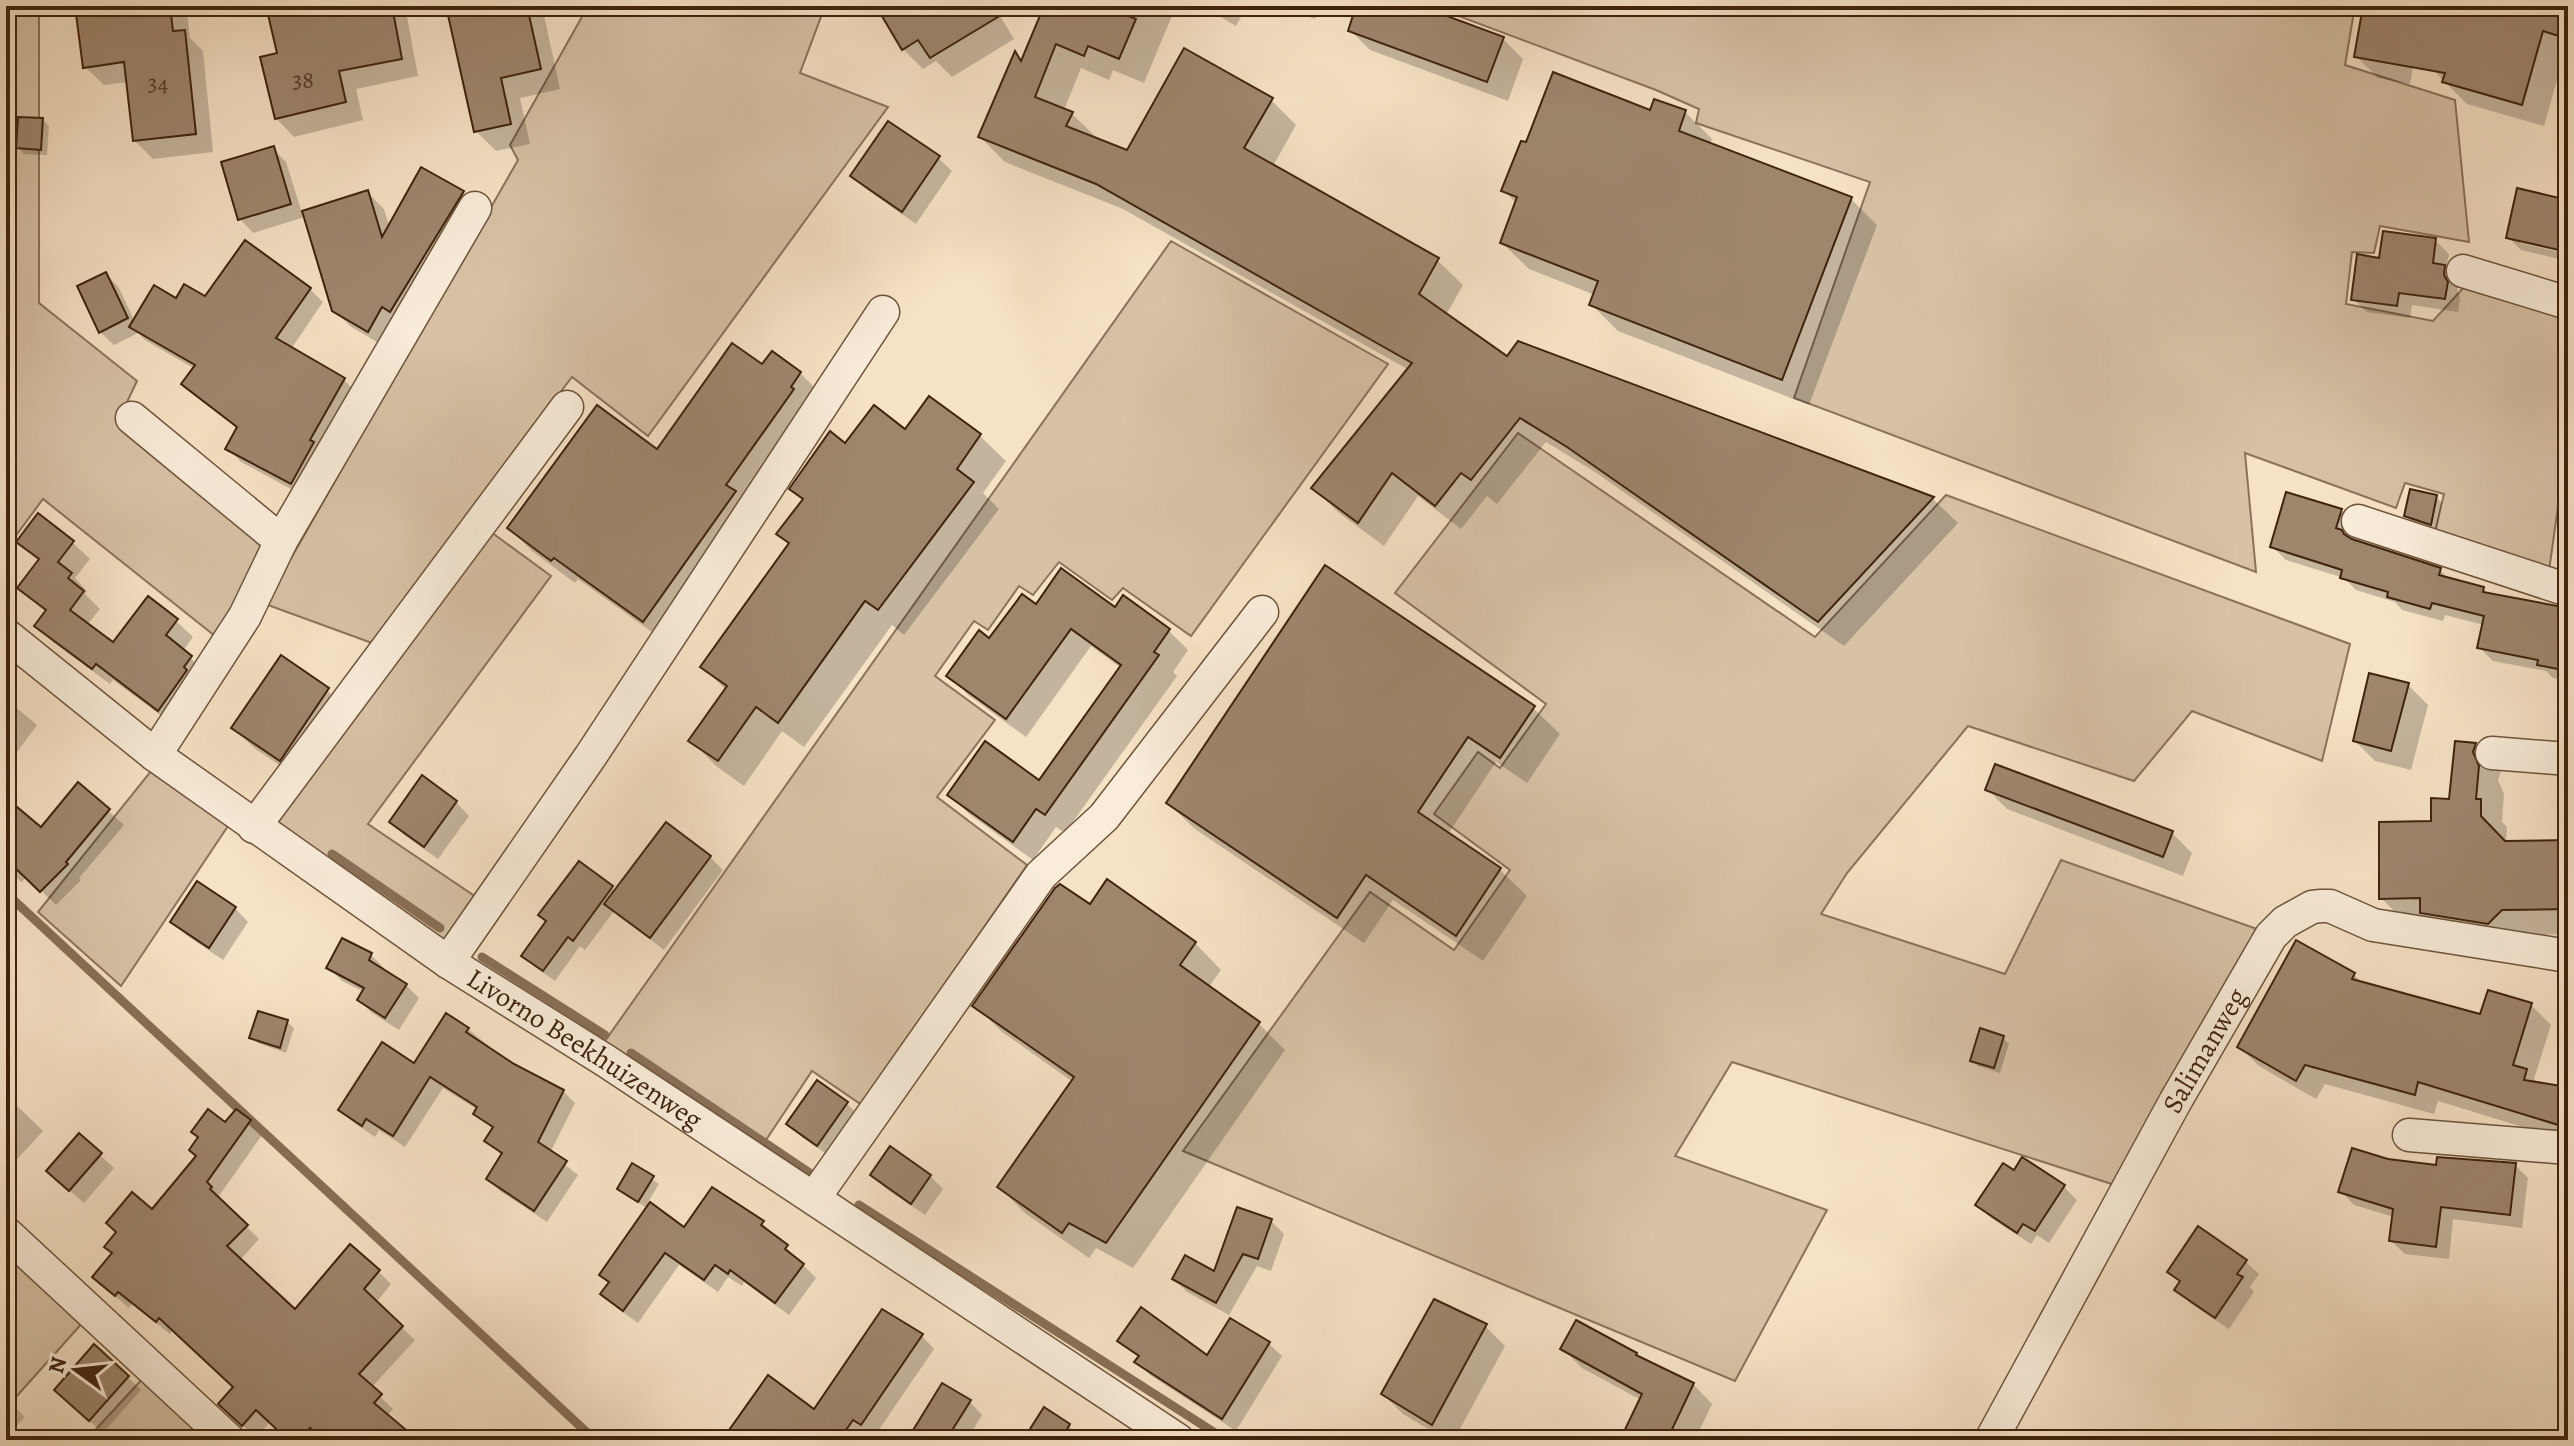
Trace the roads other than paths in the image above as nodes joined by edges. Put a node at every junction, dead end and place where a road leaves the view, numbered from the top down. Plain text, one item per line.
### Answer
1 (475, 208) dead end
2 (2463, 271) dead end
3 (2568, 303) edge
4 (883, 312) dead end
5 (567, 407) dead end
6 (132, 418) dead end
7 (2358, 521) dead end
8 (281, 541) junction
9 (2568, 590) edge
10 (1262, 612) dead end
11 (6, 635) edge
12 (2492, 753) dead end
13 (155, 755) junction
14 (2568, 759) edge
15 (254, 827) junction
16 (2568, 956) edge
17 (448, 962) junction
18 (2409, 1135) dead end
19 (2568, 1148) edge
20 (814, 1198) junction
21 (6, 1233) edge
22 (229, 1440) edge
23 (1178, 1440) edge
24 (1991, 1440) edge

1 - 8 street
2 - 3 street
4 - 17 street
5 - 15 street
6 - 8 street
7 - 9 street
8 - 13 street
10 - 20 street
11 - 13 street, Livorno Beekhuizenweg
12 - 14 street
13 - 15 street, Livorno Beekhuizenweg
15 - 17 street, Livorno Beekhuizenweg
16 - 24 street, Salimanweg
17 - 20 street, Livorno Beekhuizenweg
18 - 19 street
20 - 23 street, Livorno Beekhuizenweg
21 - 22 street

